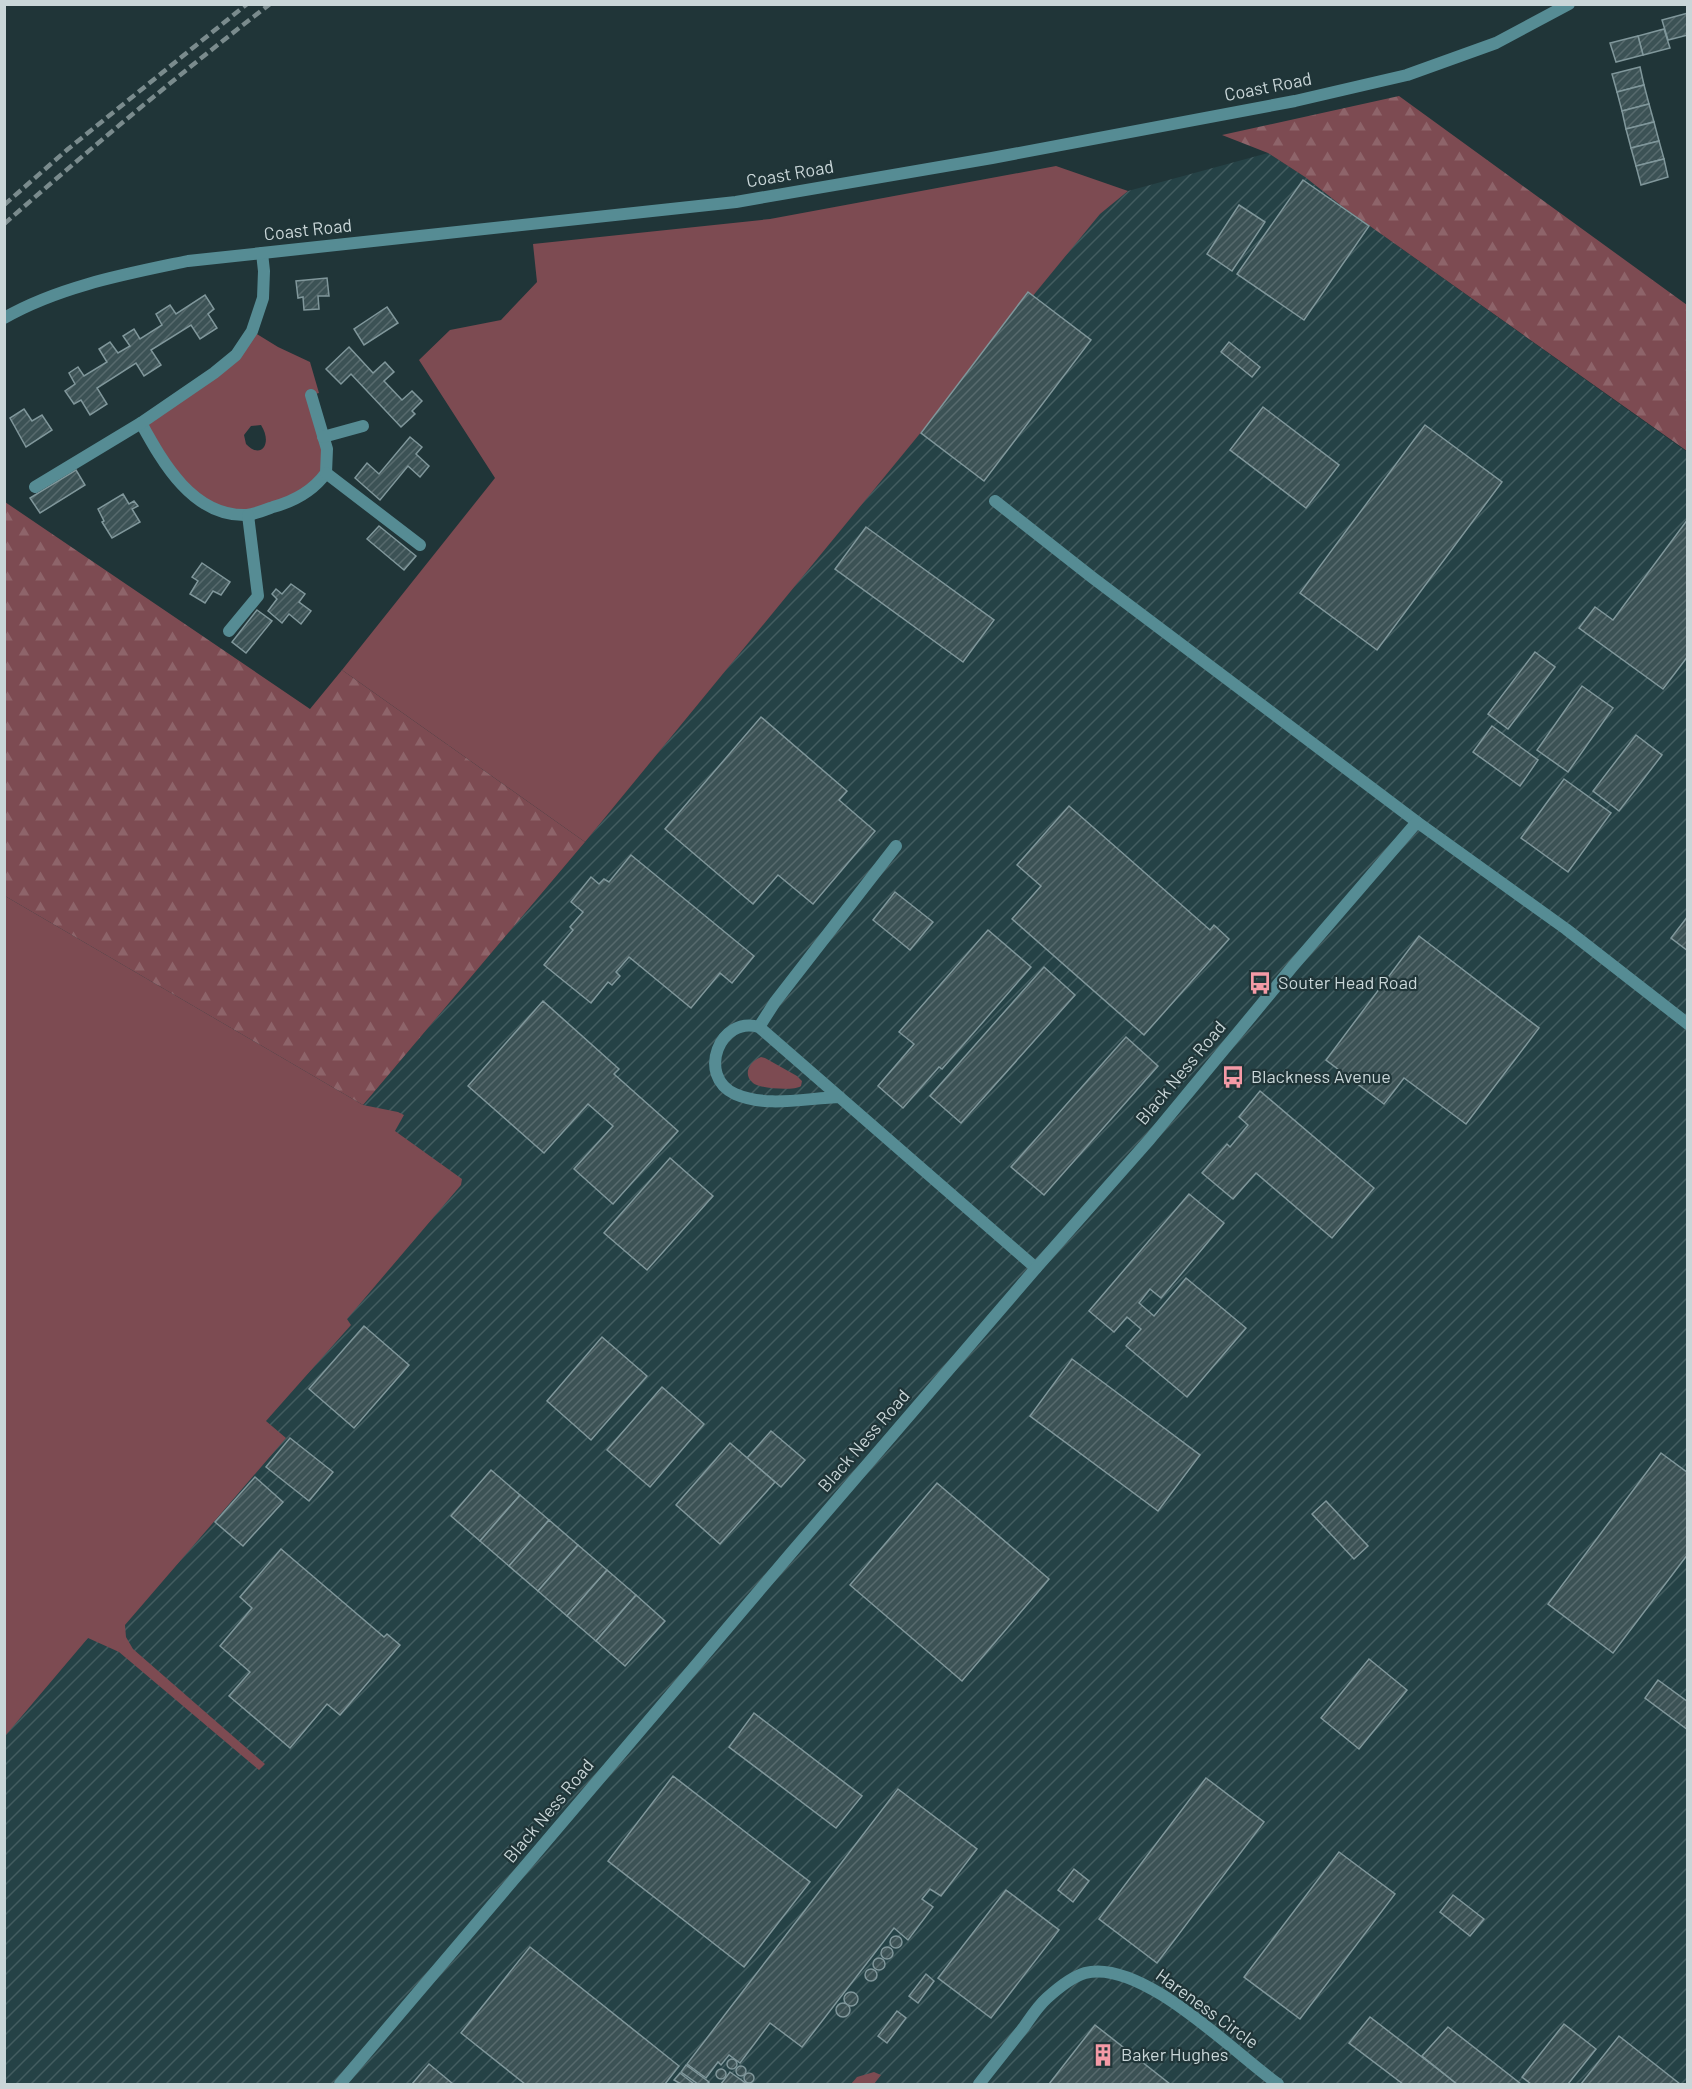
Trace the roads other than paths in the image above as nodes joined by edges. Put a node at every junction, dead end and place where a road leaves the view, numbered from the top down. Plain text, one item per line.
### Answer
1 (1569, 4) edge
2 (262, 253) junction
3 (4, 318) edge
4 (311, 395) dead end
5 (141, 423) junction
6 (363, 426) dead end
7 (323, 437) junction
8 (327, 473) junction
9 (35, 487) dead end
10 (995, 501) dead end
11 (248, 515) junction
12 (420, 545) dead end
13 (229, 631) dead end
14 (1418, 822) junction
15 (896, 846) dead end
16 (1688, 1024) edge
17 (759, 1027) junction
18 (840, 1097) junction
19 (1036, 1268) junction
20 (340, 2085) edge
21 (979, 2085) edge
22 (1278, 2085) edge

1 - 2 street, Coast Road
2 - 3 street, Coast Road
2 - 5 street
4 - 7 street
5 - 9 street
5 - 11 street
6 - 7 street
7 - 8 street
8 - 11 street
8 - 12 street
10 - 14 street
11 - 13 street
14 - 16 street
14 - 19 street, Black Ness Road
15 - 17 street
17 - 18 street
17 - 18 street
18 - 19 street
19 - 20 street, Black Ness Road
21 - 22 street, Hareness Circle

